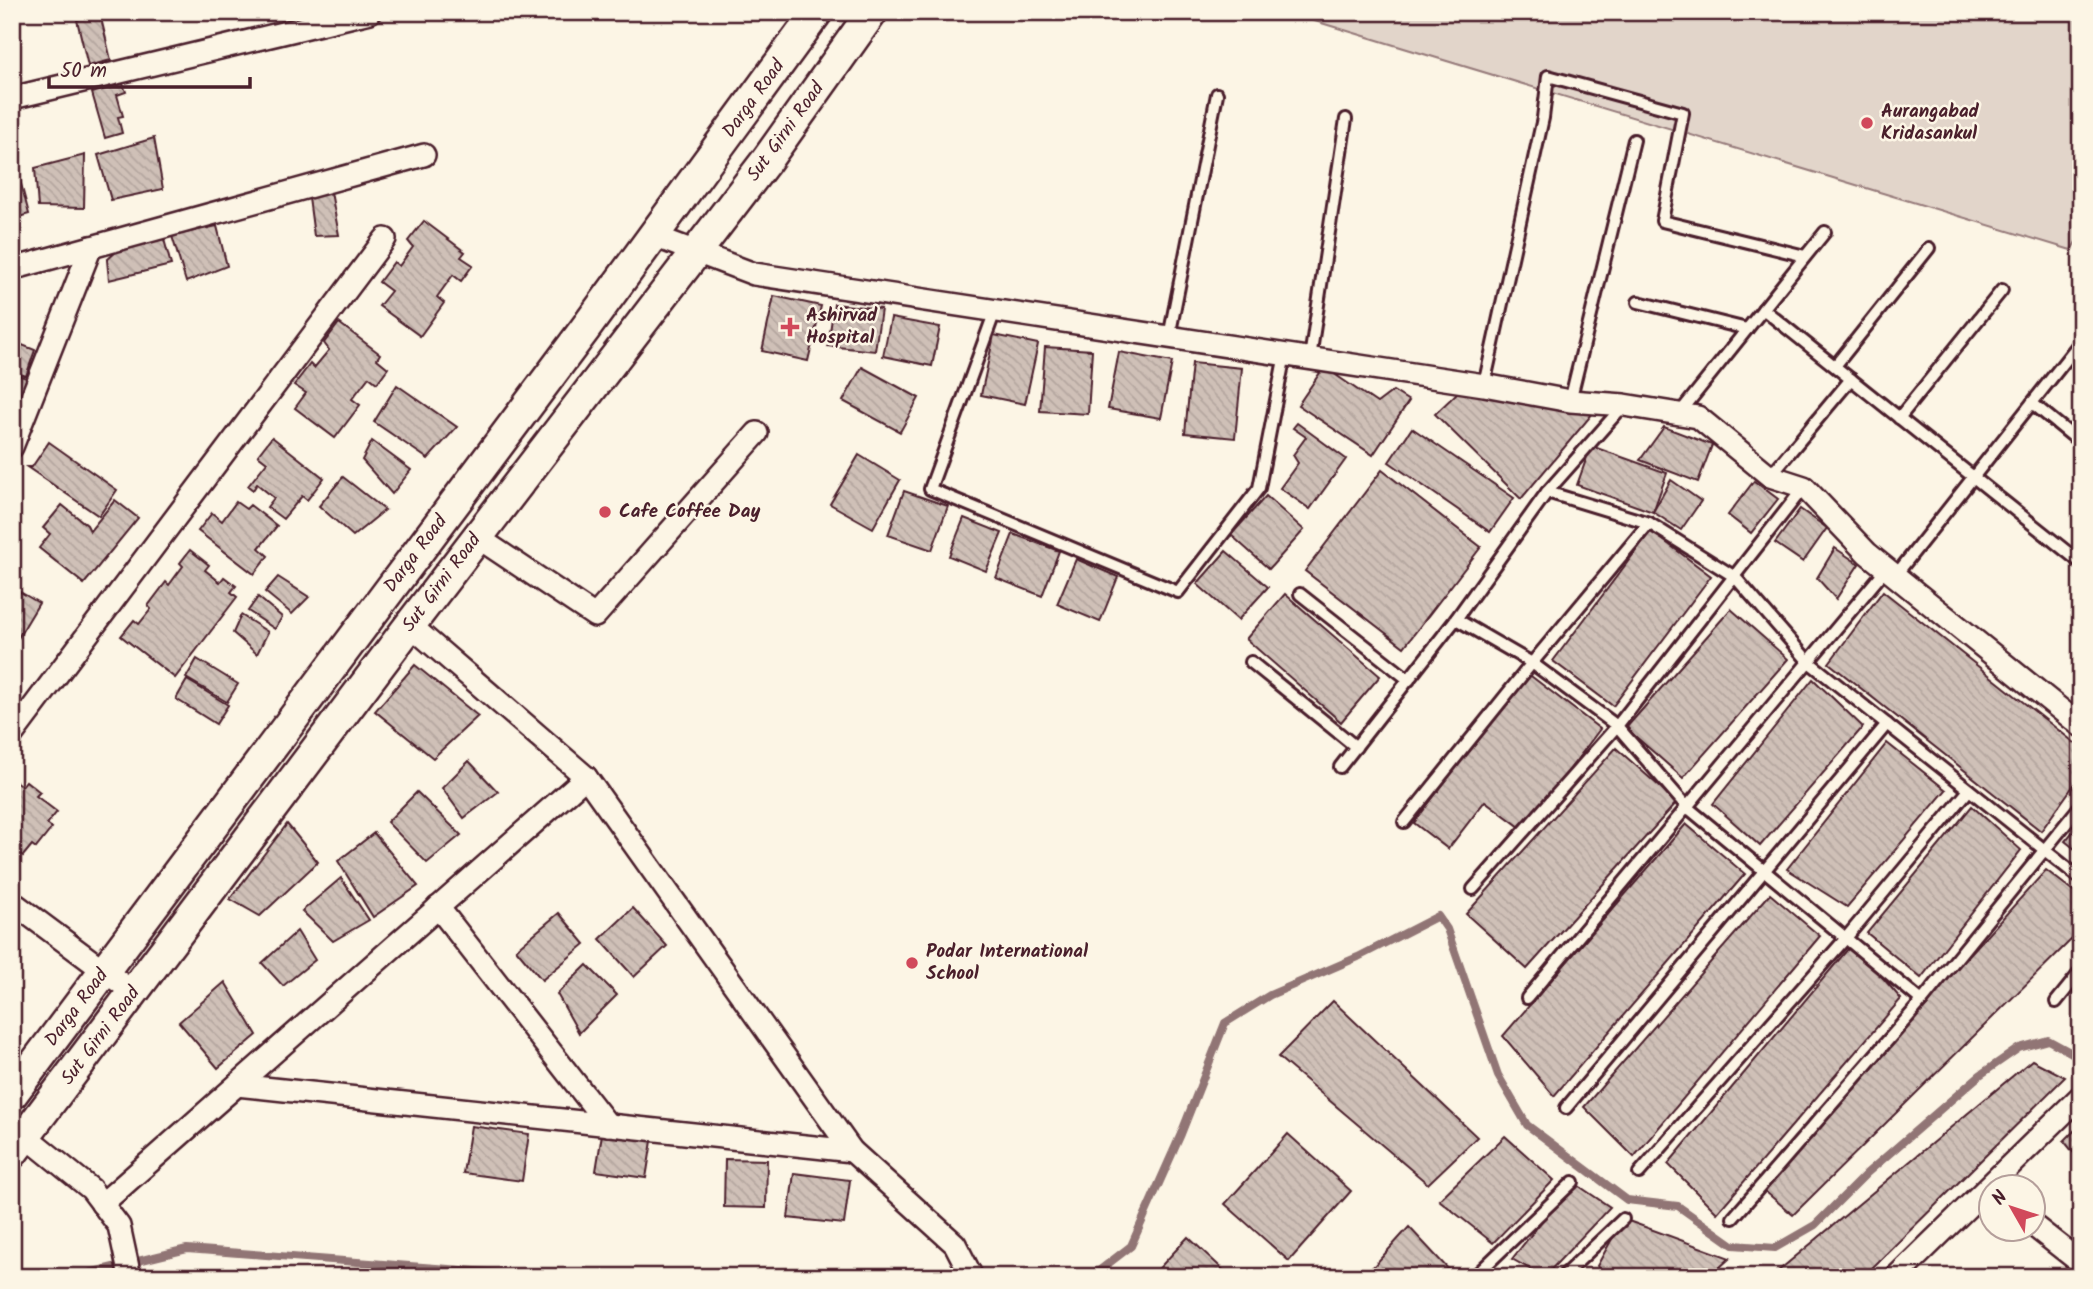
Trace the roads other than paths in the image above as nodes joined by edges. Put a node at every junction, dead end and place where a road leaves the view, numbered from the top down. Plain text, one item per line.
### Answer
1 (370, 12) edge
2 (817, 12) edge
3 (872, 12) edge
4 (1217, 94) dead end
5 (12, 98) edge
6 (1346, 119) dead end
7 (1634, 140) dead end
8 (424, 155) dead end
9 (1825, 232) dead end
10 (654, 236) junction
11 (385, 239) dead end
12 (91, 247) junction
13 (1929, 248) dead end
14 (696, 252) junction
15 (1805, 256) junction
16 (12, 269) edge
17 (2002, 290) dead end
18 (1638, 302) dead end
19 (1763, 309) junction
20 (995, 311) junction
21 (1747, 330) junction
22 (1169, 337) junction
23 (2081, 341) edge
24 (1285, 354) junction
25 (1310, 358) junction
26 (1835, 366) junction
27 (1851, 379) junction
28 (1485, 384) junction
29 (1570, 401) junction
30 (2032, 403) junction
31 (1623, 405) junction
32 (1679, 415) junction
33 (1899, 418) junction
34 (757, 433) dead end
35 (2081, 443) edge
36 (12, 447) edge
37 (1770, 476) junction
38 (1973, 477) junction
39 (1804, 487) junction
40 (1546, 492) junction
41 (1649, 523) junction
42 (477, 537) junction
43 (2081, 563) edge
44 (1890, 572) junction
45 (1735, 577) junction
46 (1300, 594) dead end
47 (1457, 619) junction
48 (410, 625) junction
49 (1251, 662) dead end
50 (1809, 662) junction
51 (1532, 663) junction
52 (1409, 680) junction
53 (1887, 724) junction
54 (1617, 726) junction
55 (2081, 726) edge
56 (12, 735) edge
57 (1356, 747) junction
58 (1340, 767) dead end
59 (586, 777) junction
60 (1969, 790) junction
61 (2081, 805) edge
62 (1687, 807) junction
63 (1404, 822) dead end
64 (2044, 850) junction
65 (1765, 871) junction
66 (2081, 879) edge
67 (1473, 889) dead end
68 (12, 902) edge
69 (438, 907) junction
70 (1846, 938) junction
71 (105, 971) junction
72 (2081, 971) edge
73 (134, 993) junction
74 (1527, 998) dead end
75 (1922, 1001) junction
76 (2056, 1002) dead end
77 (237, 1085) junction
78 (12, 1094) edge
79 (2080, 1097) edge
80 (1566, 1108) dead end
81 (608, 1125) junction
82 (17, 1138) edge
83 (852, 1151) junction
84 (1639, 1173) dead end
85 (2005, 1174) edge
86 (1573, 1182) dead end
87 (1978, 1201) edge
88 (102, 1204) junction
89 (1623, 1219) dead end
90 (1733, 1219) dead end
91 (2048, 1237) edge
92 (2081, 1263) edge
93 (1569, 1274) edge
94 (130, 1277) edge
95 (972, 1277) edge
96 (1474, 1277) edge
97 (1896, 1277) edge

1 - 5 street
2 - 10 main road, Darga Road
3 - 14 main road, Sut Girni Road
4 - 22 lane
6 - 25 lane
7 - 29 lane
8 - 12 street
9 - 15 lane
10 - 14 street
10 - 71 main road, Darga Road
11 - 56 street
12 - 16 street
12 - 36 street
13 - 26 lane
14 - 20 street
14 - 42 main road, Sut Girni Road
15 - 19 lane
15 - 28 lane
17 - 33 lane
18 - 21 lane
19 - 21 lane
19 - 26 lane
20 - 22 street
20 - 24 lane
21 - 32 lane
22 - 24 street
23 - 30 lane
24 - 25 street
25 - 28 street
26 - 27 lane
27 - 33 lane
27 - 37 lane
28 - 29 street
29 - 31 street
30 - 35 lane
30 - 38 lane
31 - 32 street
31 - 40 lane
32 - 37 street
33 - 38 lane
34 - 42 street
37 - 39 street
38 - 43 lane
38 - 44 lane
39 - 44 street
39 - 45 lane
40 - 41 lane
40 - 47 lane
41 - 45 lane
41 - 51 lane
42 - 48 main road, Sut Girni Road
44 - 50 lane
44 - 55 street
45 - 50 lane
45 - 54 lane
46 - 52 lane
47 - 51 lane
47 - 52 lane
48 - 59 street
48 - 73 main road, Sut Girni Road
49 - 57 lane
50 - 53 lane
50 - 62 lane
51 - 54 lane
51 - 63 lane
52 - 57 lane
53 - 60 lane
53 - 65 lane
54 - 62 lane
54 - 67 lane
57 - 58 lane
59 - 69 street
59 - 83 street
60 - 64 lane
60 - 70 lane
61 - 64 lane
62 - 65 lane
62 - 74 lane
64 - 66 lane
64 - 75 lane
65 - 70 lane
65 - 80 lane
68 - 71 street
69 - 77 street
69 - 81 street
70 - 75 lane
70 - 84 lane
71 - 73 street
71 - 78 main road, Darga Road
72 - 76 lane
73 - 82 main road, Sut Girni Road
75 - 90 lane
77 - 81 street
77 - 88 street
79 - 85 street
81 - 83 street
82 - 88 street
83 - 95 street
86 - 96 lane
87 - 97 street
88 - 94 street
89 - 93 lane
91 - 92 street

